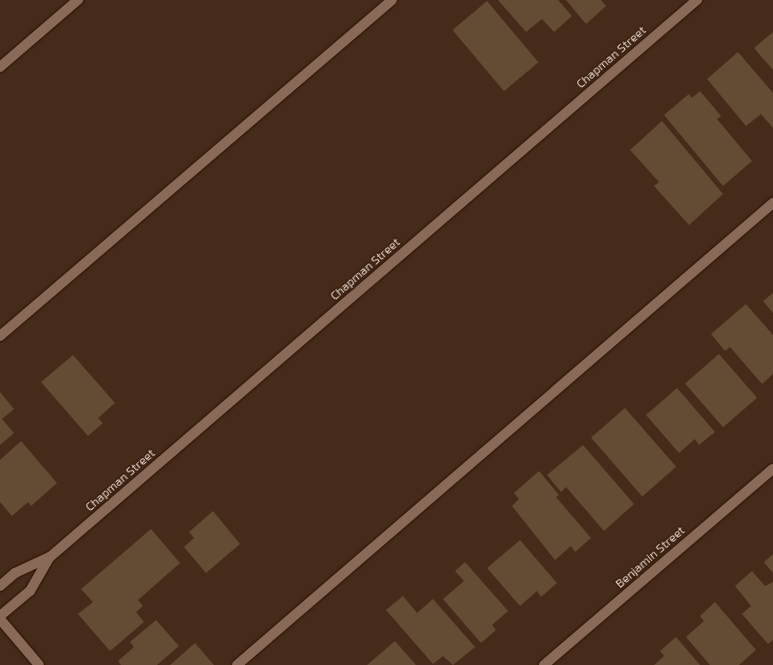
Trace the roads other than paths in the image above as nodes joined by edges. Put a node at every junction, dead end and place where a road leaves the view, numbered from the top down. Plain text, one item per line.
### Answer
1 (78, 0) edge
2 (392, 0) edge
3 (697, 0) edge
4 (0, 67) edge
5 (773, 203) edge
6 (0, 336) edge
7 (773, 469) edge
8 (50, 557) junction
9 (0, 586) edge
10 (0, 618) edge
11 (39, 665) edge
12 (237, 665) edge
13 (544, 665) edge

1 - 4 street
2 - 6 street
3 - 8 street, Chapman Street
5 - 12 street
7 - 13 street, Benjamin Street
8 - 9 street, Chapman Street
8 - 10 street, Chapman Street
10 - 11 street

